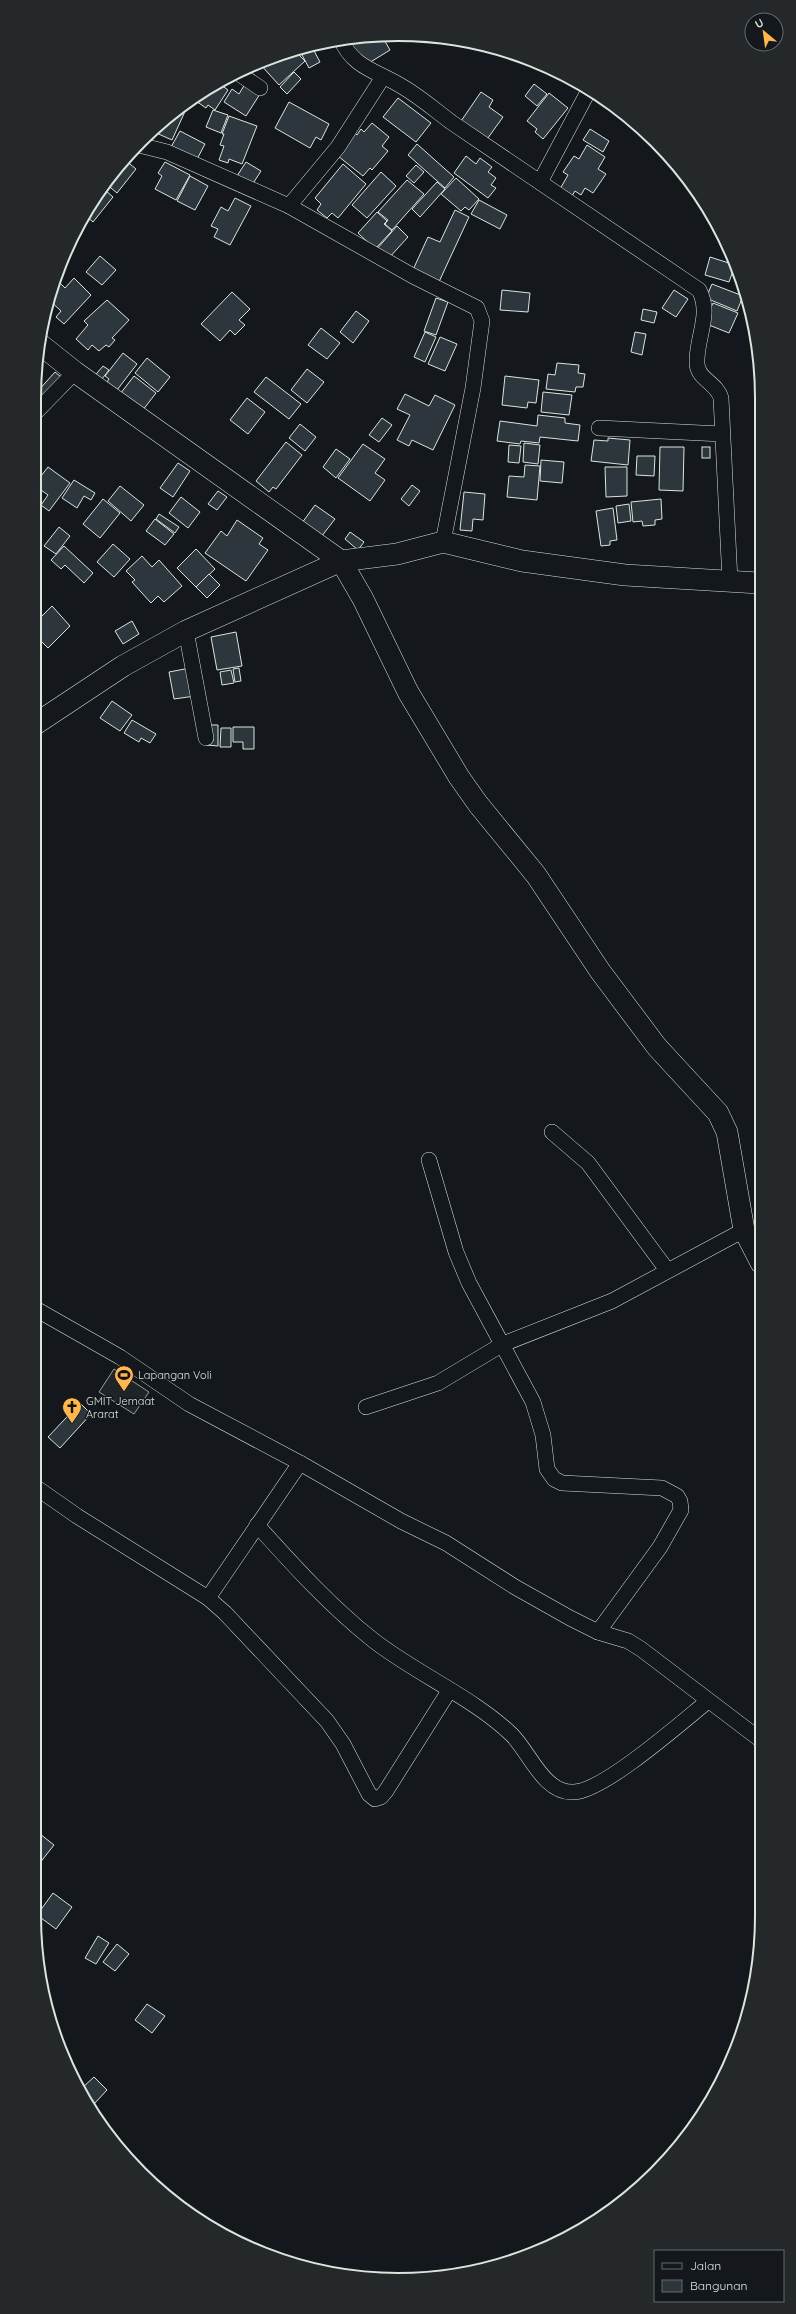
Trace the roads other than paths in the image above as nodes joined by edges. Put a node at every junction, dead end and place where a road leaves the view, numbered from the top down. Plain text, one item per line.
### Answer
1 (344, 45) edge
2 (243, 77) edge
3 (383, 77) junction
4 (260, 88) dead end
5 (586, 95) edge
6 (145, 147) edge
7 (540, 182) junction
8 (289, 206) junction
9 (45, 348) edge
10 (75, 372) junction
11 (41, 407) edge
12 (599, 428) dead end
13 (722, 434) junction
14 (443, 542) junction
15 (341, 561) junction
16 (730, 581) junction
17 (755, 584) edge
18 (186, 631) junction
19 (41, 720) edge
20 (206, 738) dead end
21 (552, 1132) dead end
22 (429, 1160) dead end
23 (744, 1230) junction
24 (755, 1251) edge
25 (667, 1270) junction
26 (41, 1312) edge
27 (503, 1344) junction
28 (366, 1406) dead end
29 (300, 1463) junction
30 (41, 1491) edge
31 (257, 1525) junction
32 (208, 1598) junction
33 (598, 1632) junction
34 (449, 1690) junction
35 (708, 1701) junction
36 (755, 1736) edge

1 - 3 street
2 - 4 street
3 - 7 street
3 - 8 street
5 - 7 street
6 - 8 street
7 - 13 street
8 - 14 street
9 - 10 street
10 - 11 street
10 - 15 street
12 - 13 street
13 - 16 street
14 - 15 street
14 - 16 street
15 - 18 street
15 - 23 street
16 - 17 street
18 - 19 street
18 - 20 street
21 - 25 street
22 - 27 street
23 - 24 street
23 - 25 street
25 - 27 street
26 - 29 street
27 - 28 street
27 - 33 street
29 - 31 street
29 - 33 street
30 - 32 street
31 - 32 street
31 - 34 street
32 - 34 street
33 - 35 street
34 - 35 street
35 - 36 street

